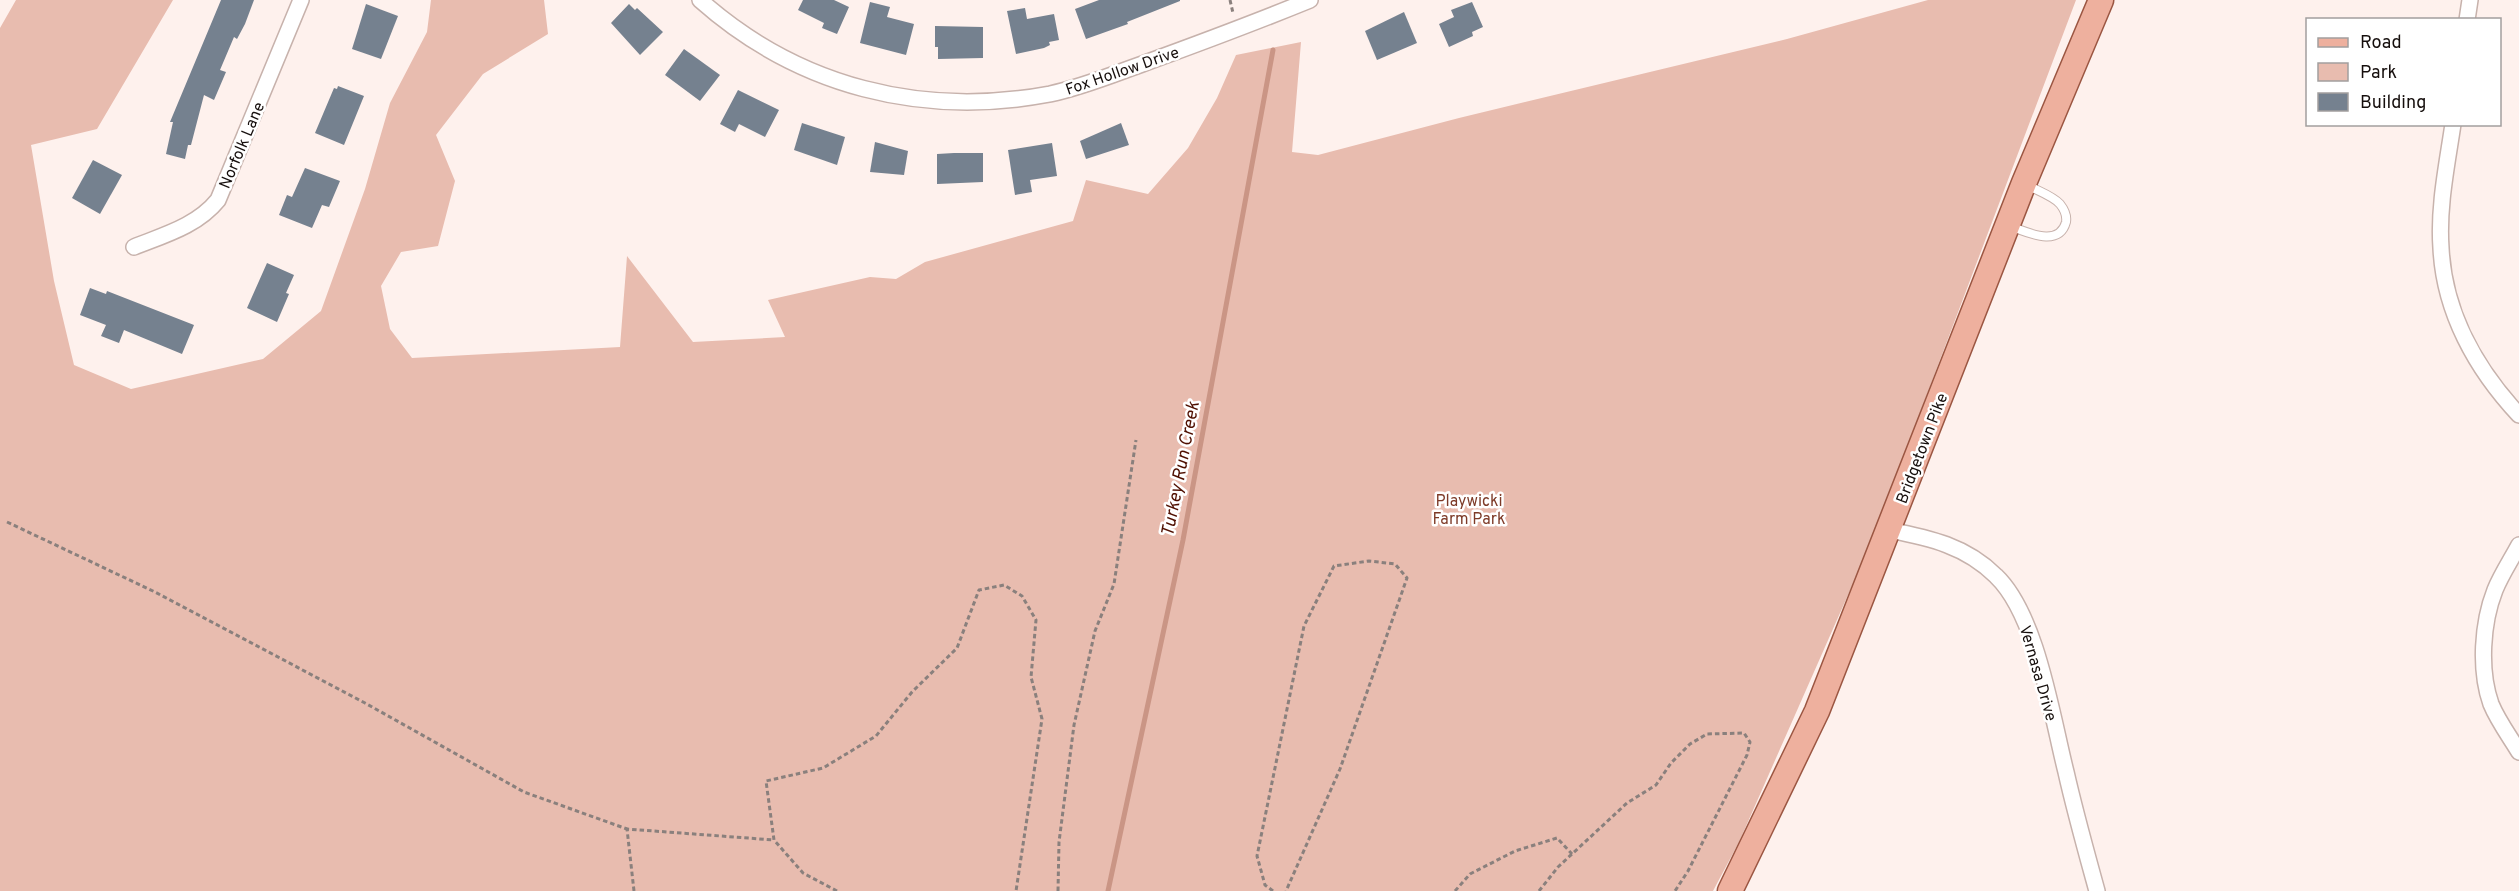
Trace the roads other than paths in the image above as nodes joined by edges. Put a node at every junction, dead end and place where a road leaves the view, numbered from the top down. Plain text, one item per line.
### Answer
1 (301, 0) edge
2 (700, 0) edge
3 (1310, 0) edge
4 (2101, 0) edge
5 (2470, 0) edge
6 (2467, 18) edge
7 (2452, 126) edge
8 (2024, 183) junction
9 (2007, 225) junction
10 (134, 247) dead end
11 (2519, 415) edge
12 (1889, 530) junction
13 (2519, 545) edge
14 (2519, 752) edge
15 (1730, 891) edge
16 (2097, 891) edge

1 - 10 street, Norfolk Lane
2 - 3 street, Fox Hollow Drive
4 - 8 main road, Bridgetown Pike
5 - 6 street
7 - 11 street
8 - 9 main road, Bridgetown Pike
8 - 9 lane
9 - 12 main road, Bridgetown Pike
12 - 15 main road, Bridgetown Pike
12 - 16 street, Vernasa Drive
13 - 14 street

